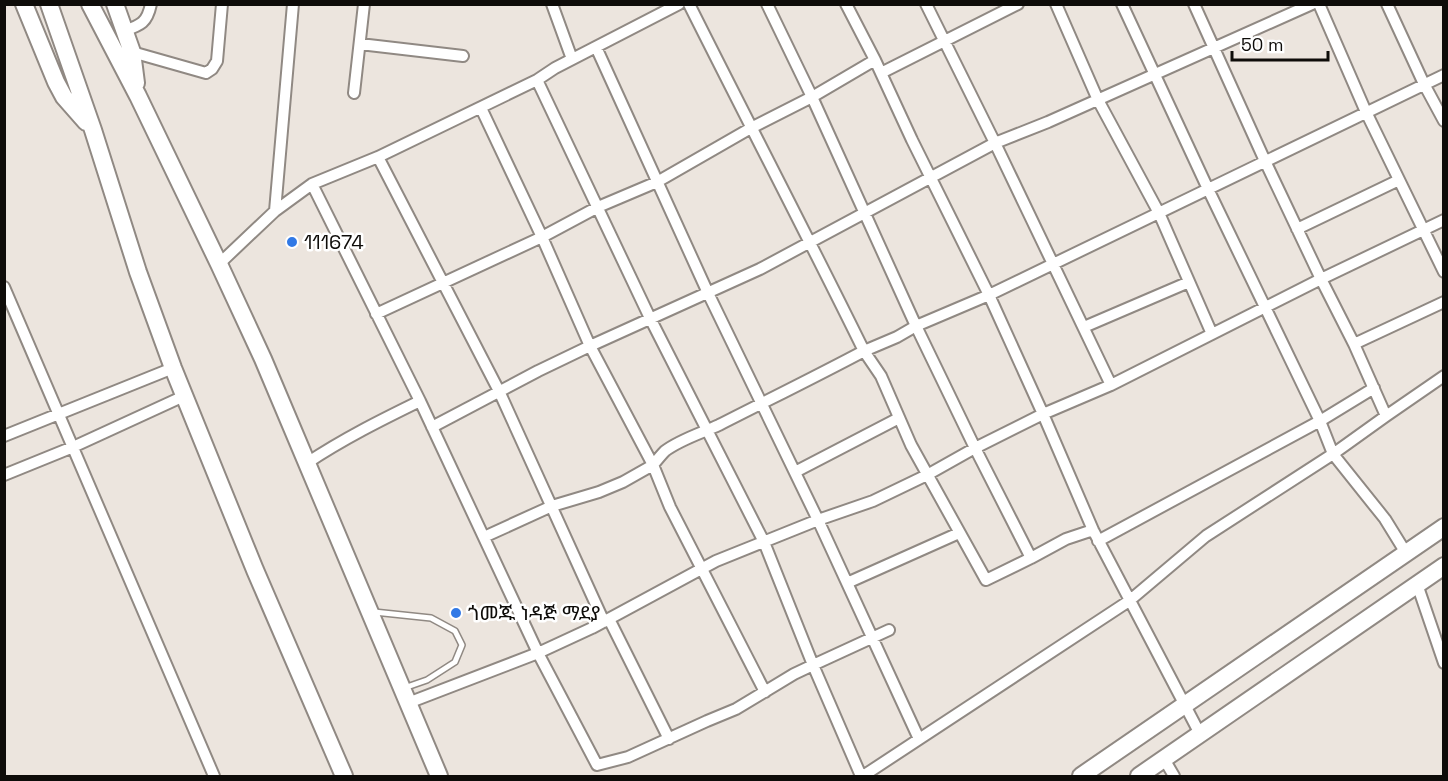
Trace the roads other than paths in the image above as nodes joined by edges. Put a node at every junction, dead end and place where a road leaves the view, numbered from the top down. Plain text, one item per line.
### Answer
1 (24, 4) edge
2 (49, 4) edge
3 (90, 4) edge
4 (115, 4) edge
5 (151, 4) edge
6 (222, 4) edge
7 (293, 4) edge
8 (364, 4) edge
9 (552, 4) edge
10 (679, 4) edge
11 (688, 4) edge
12 (767, 4) edge
13 (846, 4) edge
14 (926, 4) edge
15 (1018, 4) edge
16 (1056, 4) edge
17 (1122, 4) edge
18 (1194, 4) edge
19 (1312, 4) edge
20 (1319, 4) edge
21 (1387, 4) edge
22 (124, 31) junction
23 (944, 42) junction
24 (360, 44) junction
25 (596, 47) junction
26 (1214, 47) junction
27 (132, 52) junction
28 (463, 56) dead end
29 (572, 59) junction
30 (875, 60) junction
31 (881, 73) junction
32 (1155, 75) junction
33 (1443, 75) edge
34 (537, 80) junction
35 (1424, 84) junction
36 (354, 93) dead end
37 (138, 96) junction
38 (812, 97) junction
39 (1098, 99) junction
40 (481, 108) junction
41 (1366, 112) junction
42 (1443, 121) edge
43 (751, 128) junction
44 (93, 130) junction
45 (995, 143) junction
46 (378, 157) junction
47 (1265, 162) junction
48 (930, 177) junction
49 (1399, 180) junction
50 (657, 182) junction
51 (312, 184) junction
52 (1208, 189) junction
53 (598, 207) junction
54 (275, 211) junction
55 (1159, 213) junction
56 (864, 214) junction
57 (1443, 220) edge
58 (1297, 229) junction
59 (1423, 231) junction
60 (542, 237) junction
61 (811, 242) junction
62 (219, 264) junction
63 (1054, 264) junction
64 (1443, 272) edge
65 (1321, 279) junction
66 (1189, 282) junction
67 (443, 283) junction
68 (4, 287) edge
69 (708, 294) junction
70 (989, 295) junction
71 (1443, 302) edge
72 (1265, 308) junction
73 (376, 314) junction
74 (650, 318) junction
75 (916, 326) junction
76 (1084, 327) junction
77 (1212, 334) junction
78 (1354, 344) junction
79 (590, 345) junction
80 (864, 351) junction
81 (173, 368) junction
82 (1443, 376) edge
83 (1111, 385) junction
84 (1374, 388) junction
85 (499, 391) junction
86 (184, 396) junction
87 (420, 401) junction
88 (762, 402) junction
89 (58, 414) junction
90 (1043, 414) junction
91 (1386, 416) junction
92 (899, 418) junction
93 (1320, 421) junction
94 (432, 427) junction
95 (707, 431) junction
96 (4, 436) edge
97 (73, 447) junction
98 (975, 448) junction
99 (1333, 454) junction
100 (307, 464) junction
101 (653, 465) junction
102 (795, 472) junction
103 (4, 475) edge
104 (927, 475) junction
105 (552, 506) junction
106 (818, 520) junction
107 (1443, 528) edge
108 (1093, 530) junction
109 (959, 533) junction
110 (484, 537) junction
111 (1098, 541) junction
112 (764, 542) junction
113 (1406, 553) junction
114 (1031, 558) junction
115 (1443, 566) edge
116 (702, 569) junction
117 (847, 584) junction
118 (1417, 584) junction
119 (1129, 601) junction
120 (369, 611) junction
121 (606, 620) junction
122 (889, 630) dead end
123 (872, 638) junction
124 (538, 653) junction
125 (1443, 663) edge
126 (813, 665) junction
127 (765, 692) junction
128 (405, 696) junction
129 (1185, 706) junction
130 (1200, 734) junction
131 (669, 739) junction
132 (919, 739) junction
133 (1164, 759) junction
134 (214, 777) edge
135 (344, 777) edge
136 (439, 777) edge
137 (862, 777) edge
138 (1082, 777) edge
139 (1139, 777) edge
140 (1174, 777) edge

1 - 44 main road
2 - 44 main road
3 - 37 main road
4 - 22 main road
5 - 22 street
6 - 27 street
7 - 54 street
8 - 24 street
9 - 29 street
10 - 25 street
11 - 43 street
12 - 38 street
13 - 30 street
14 - 23 street
15 - 23 street
16 - 39 street
17 - 32 street
18 - 26 street
19 - 26 street
20 - 41 street
21 - 35 street
22 - 27 main road
23 - 31 street
23 - 45 street
24 - 28 street
24 - 36 street
25 - 29 street
25 - 50 street
26 - 32 street
26 - 47 street
27 - 37 main road
29 - 34 street
30 - 31 street
30 - 38 street
31 - 48 street
32 - 39 street
32 - 52 street
33 - 35 street
34 - 40 street
34 - 53 street
35 - 41 street
35 - 42 street
37 - 62 main road
38 - 43 street
38 - 56 street
39 - 45 street
39 - 55 street
40 - 46 street
40 - 60 street
41 - 47 street
41 - 49 street
43 - 50 street
43 - 61 street
44 - 81 main road
45 - 48 street
45 - 63 street
46 - 51 street
46 - 67 street
47 - 52 street
47 - 58 street
48 - 56 street
48 - 70 street
49 - 58 street
49 - 59 street
50 - 53 street
50 - 69 street
51 - 54 street
51 - 73 street
52 - 55 street
52 - 72 street
53 - 60 street
53 - 74 street
54 - 62 street
55 - 63 street
55 - 66 street
56 - 61 street
56 - 75 street
57 - 59 street
58 - 65 street
59 - 64 street
59 - 65 street
60 - 67 street
60 - 79 street
61 - 69 street
61 - 80 street
62 - 100 main road
63 - 70 street
63 - 76 street
65 - 72 street
65 - 78 street
66 - 76 street
66 - 77 street
67 - 73 street
67 - 85 street
68 - 89 street
69 - 74 street
69 - 88 street
70 - 75 street
70 - 90 street
71 - 78 street
72 - 77 street
72 - 93 street
73 - 87 street
74 - 79 street
74 - 95 street
75 - 80 street
75 - 98 street
76 - 83 street
77 - 83 street
78 - 84 street
79 - 85 street
79 - 101 street
80 - 88 street
80 - 92 street
81 - 86 main road
81 - 89 street
82 - 91 street
83 - 90 street
84 - 91 street
84 - 93 street
85 - 94 street
85 - 105 street
86 - 97 street
86 - 135 main road
87 - 94 street
87 - 100 street
88 - 95 street
88 - 102 street
89 - 96 street
89 - 97 street
90 - 98 street
90 - 108 street
91 - 99 street
92 - 102 street
92 - 104 street
93 - 99 street
93 - 111 street
94 - 110 street
95 - 101 street
95 - 112 street
97 - 103 street
97 - 134 street
98 - 104 street
98 - 114 street
99 - 113 street
99 - 119 street
100 - 120 main road
101 - 105 street
101 - 116 street
102 - 106 street
104 - 106 street
104 - 109 street
105 - 110 street
105 - 121 street
106 - 112 street
106 - 117 street
107 - 113 main road
108 - 111 street
108 - 114 street
109 - 114 street
109 - 117 street
110 - 124 street
111 - 119 street
112 - 116 street
112 - 126 street
113 - 129 main road
115 - 118 main road
116 - 121 street
116 - 127 street
117 - 123 street
118 - 125 street
118 - 130 main road
119 - 129 street
119 - 132 street
120 - 128 main road
120 - 128 lane
121 - 124 street
121 - 131 street
122 - 123 street
123 - 126 street
123 - 132 street
124 - 128 street
124 - 131 street
126 - 127 street
126 - 137 street
127 - 131 street
128 - 136 main road
129 - 130 street
129 - 138 main road
130 - 133 main road
132 - 137 street
133 - 139 main road
133 - 140 street

